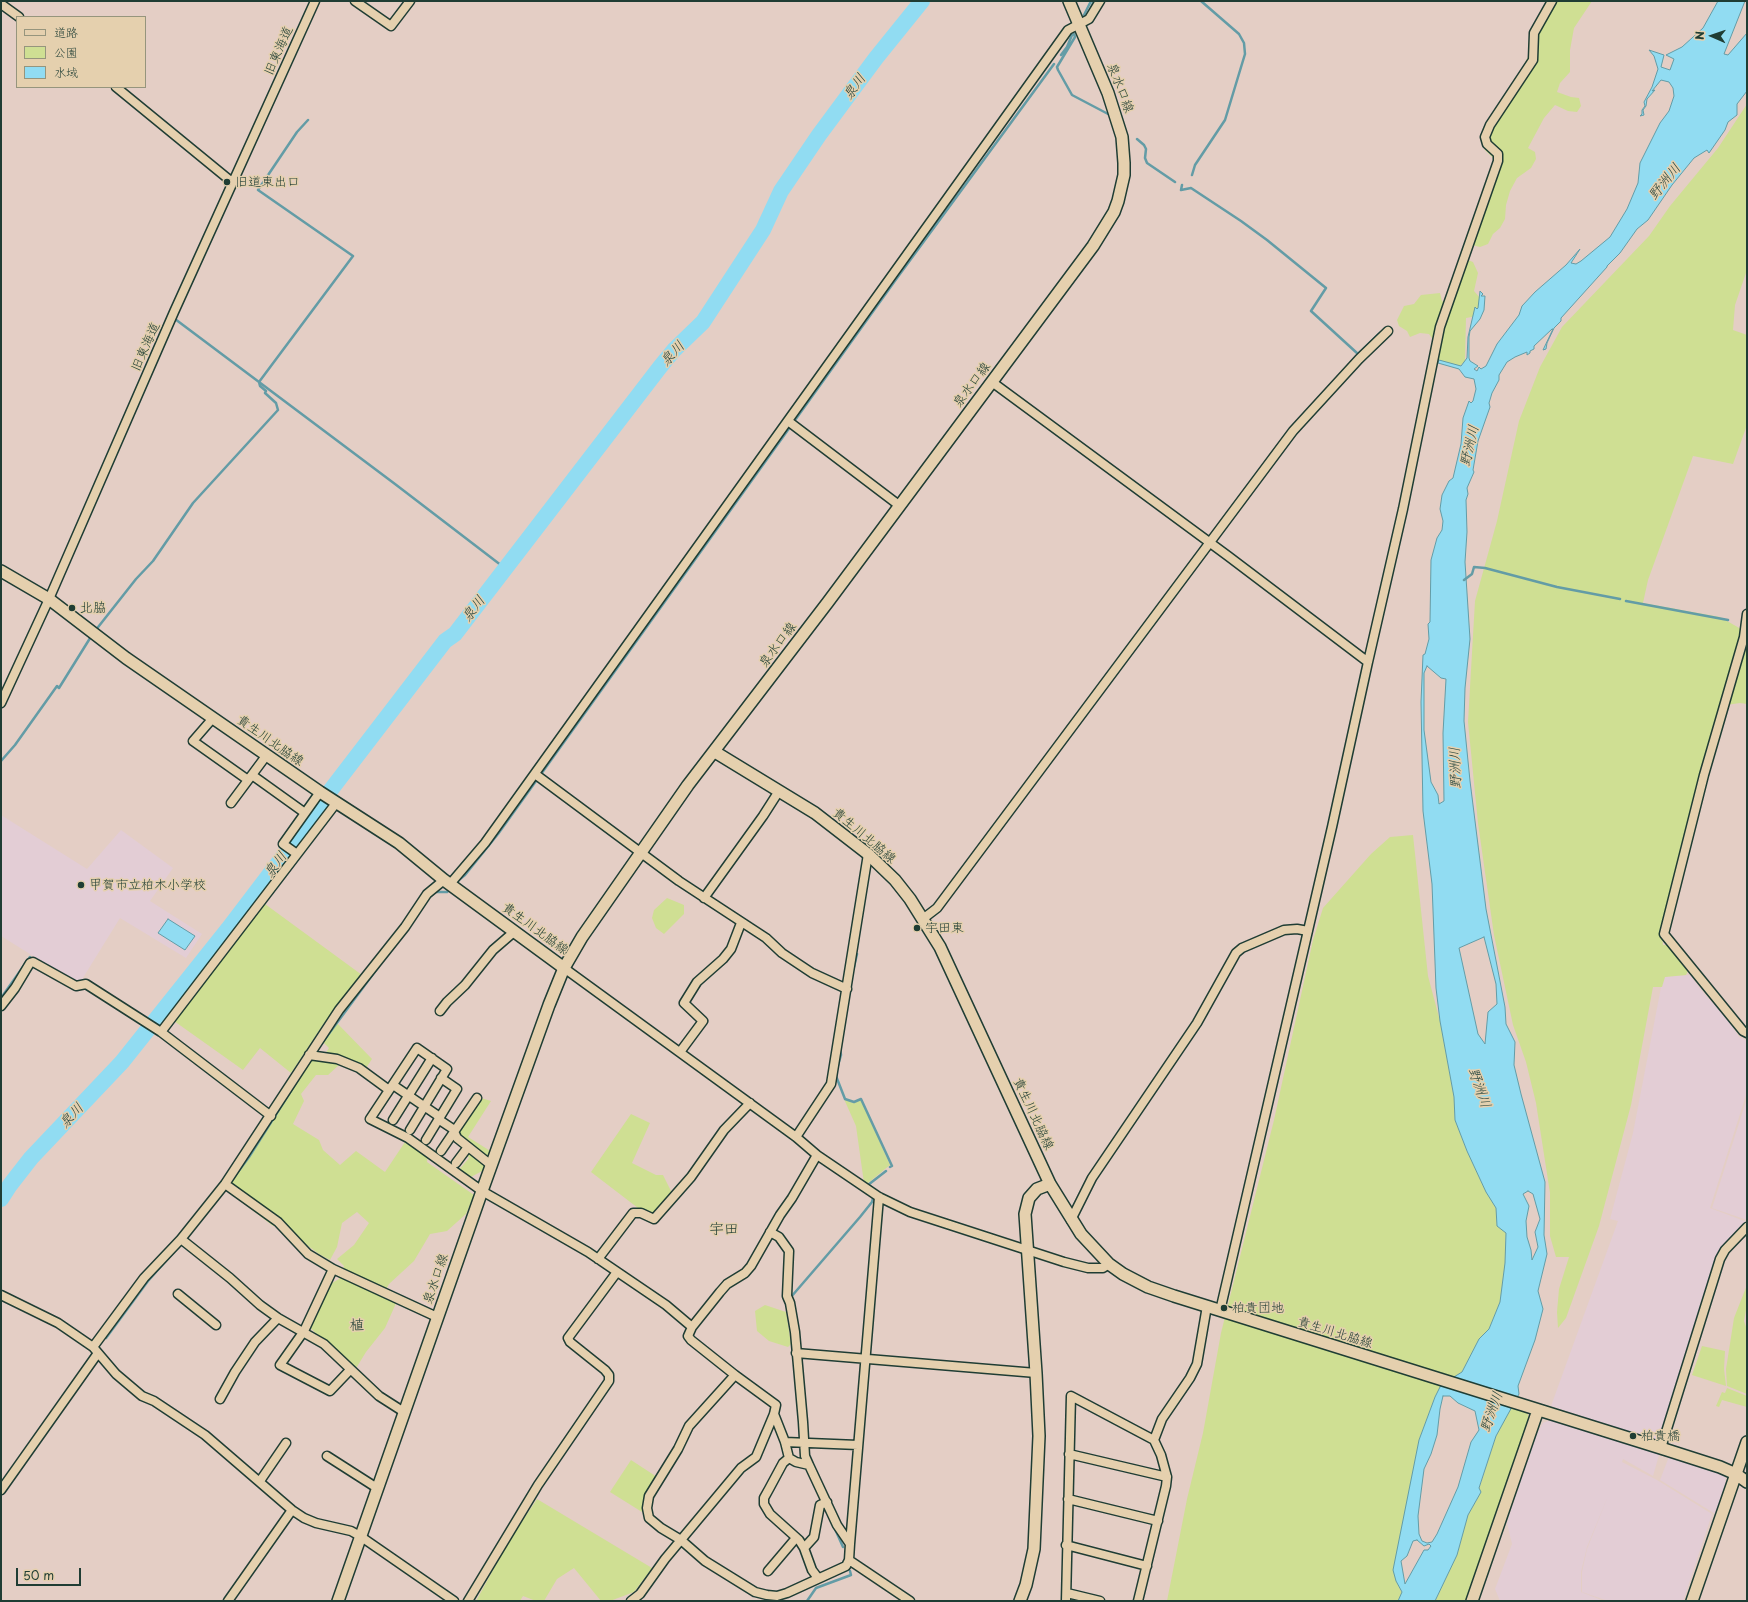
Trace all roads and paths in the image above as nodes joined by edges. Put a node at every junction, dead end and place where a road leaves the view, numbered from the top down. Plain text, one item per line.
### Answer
1 (315, 1) edge
2 (355, 1) edge
3 (410, 1) edge
4 (1069, 1) edge
5 (1100, 1) edge
6 (1552, 1) edge
7 (1, 4) edge
8 (18, 16) edge
9 (1079, 24) junction
10 (117, 88) edge
11 (232, 182) junction
12 (1388, 331) dead end
13 (992, 382) junction
14 (788, 421) junction
15 (900, 506) junction
16 (1209, 543) junction
17 (1, 571) edge
18 (49, 599) junction
19 (1747, 614) edge
20 (1368, 662) junction
21 (1, 703) edge
22 (213, 718) junction
23 (715, 752) junction
24 (266, 756) junction
25 (534, 774) junction
26 (250, 778) junction
27 (778, 791) junction
28 (320, 792) junction
29 (337, 802) junction
30 (231, 803) dead end
31 (305, 813) junction
32 (640, 852) junction
33 (297, 854) junction
34 (868, 854) junction
35 (447, 882) junction
36 (704, 898) junction
37 (924, 918) junction
38 (741, 923) junction
39 (515, 931) junction
40 (1308, 931) junction
41 (564, 968) junction
42 (847, 989) junction
43 (1, 1006) edge
44 (440, 1011) dead end
45 (158, 1031) junction
46 (1747, 1033) edge
47 (680, 1052) junction
48 (309, 1055) junction
49 (432, 1058) junction
50 (441, 1078) junction
51 (391, 1087) junction
52 (408, 1095) junction
53 (477, 1098) dead end
54 (750, 1103) junction
55 (424, 1106) junction
56 (271, 1116) junction
57 (439, 1118) junction
58 (393, 1120) dead end
59 (410, 1130) dead end
60 (454, 1132) junction
61 (796, 1137) junction
62 (426, 1140) dead end
63 (468, 1147) junction
64 (441, 1150) dead end
65 (817, 1155) junction
66 (456, 1163) dead end
67 (491, 1165) junction
68 (225, 1184) junction
69 (1050, 1184) junction
70 (482, 1191) junction
71 (879, 1197) junction
72 (1071, 1220) junction
73 (1747, 1227) edge
74 (770, 1232) junction
75 (181, 1239) junction
76 (1028, 1251) junction
77 (598, 1259) junction
78 (1109, 1264) junction
79 (333, 1269) junction
80 (618, 1272) junction
81 (178, 1294) dead end
82 (1, 1295) edge
83 (1207, 1306) junction
84 (1220, 1311) junction
85 (437, 1317) junction
86 (278, 1318) junction
87 (216, 1325) dead end
88 (692, 1327) junction
89 (304, 1332) junction
90 (95, 1350) junction
91 (796, 1353) junction
92 (866, 1358) junction
93 (350, 1370) junction
94 (1036, 1373) junction
95 (735, 1375) junction
96 (220, 1399) dead end
97 (1533, 1409) junction
98 (404, 1412) junction
99 (774, 1414) junction
100 (1154, 1440) junction
101 (785, 1442) junction
102 (805, 1442) junction
103 (1747, 1442) edge
104 (286, 1443) dead end
105 (858, 1445) junction
106 (1661, 1448) junction
107 (1069, 1454) junction
108 (327, 1456) dead end
109 (789, 1458) junction
110 (809, 1465) junction
111 (1736, 1474) junction
112 (1167, 1477) junction
113 (260, 1481) junction
114 (1747, 1482) edge
115 (377, 1488) junction
116 (1, 1490) edge
117 (1068, 1499) junction
118 (827, 1502) junction
119 (292, 1510) junction
120 (1158, 1521) junction
121 (360, 1536) junction
122 (796, 1538) junction
123 (681, 1540) junction
124 (850, 1544) junction
125 (1066, 1545) junction
126 (804, 1548) junction
127 (849, 1560) junction
128 (1146, 1566) junction
129 (768, 1571) dead end
130 (818, 1578) junction
131 (1066, 1597) edge
132 (228, 1601) edge
133 (338, 1601) edge
134 (454, 1601) edge
135 (468, 1601) edge
136 (631, 1601) edge
137 (910, 1601) edge
138 (1020, 1601) edge
139 (1100, 1601) edge
140 (1138, 1601) edge
141 (1472, 1601) edge
142 (1692, 1601) edge

1 - 11 street, 旧東海道
2 - 3 street
4 - 9 main road, 泉水口線
5 - 9 street
6 - 20 street
7 - 8 street
9 - 13 main road, 泉水口線
9 - 14 street
10 - 11 street
11 - 18 street, 旧東海道
12 - 16 street
13 - 15 main road, 泉水口線
13 - 16 street
14 - 15 street
14 - 25 street
15 - 23 main road, 泉水口線
16 - 20 street
16 - 37 street
17 - 18 main road, 貴生川北脇線
18 - 21 street, 旧東海道
18 - 22 main road, 貴生川北脇線
19 - 46 street
20 - 40 street
22 - 24 main road, 貴生川北脇線
22 - 26 street
23 - 27 main road, 貴生川北脇線
23 - 32 main road, 貴生川北脇線
24 - 26 street
24 - 28 main road, 貴生川北脇線
25 - 32 street
25 - 35 street
26 - 30 street
26 - 31 street
27 - 34 main road, 貴生川北脇線
27 - 36 street
28 - 29 main road, 貴生川北脇線
28 - 31 street
29 - 33 street
29 - 35 main road, 貴生川北脇線
31 - 33 street
32 - 36 street
32 - 41 main road, 貴生川北脇線
33 - 45 street
34 - 37 main road, 貴生川北脇線
34 - 42 street
35 - 39 main road, 貴生川北脇線
35 - 48 street
36 - 38 street
37 - 69 main road, 貴生川北脇線
38 - 42 street
38 - 47 street
39 - 41 main road, 貴生川北脇線
39 - 44 street
40 - 72 street
40 - 84 street
41 - 47 street
41 - 67 main road, 泉水口線
42 - 61 street
43 - 45 street
45 - 56 street
47 - 54 street
48 - 51 street
48 - 56 street
49 - 50 street
49 - 51 street
49 - 52 street
50 - 55 street
50 - 57 street
51 - 52 street
51 - 70 street
52 - 55 street
52 - 58 street
53 - 60 street
54 - 61 street
54 - 77 street
55 - 57 street
55 - 59 street
56 - 68 street
57 - 60 street
57 - 62 street
60 - 63 street
60 - 64 street
61 - 65 street
63 - 66 street
63 - 67 street
65 - 71 street
65 - 74 street
67 - 70 main road, 泉水口線
68 - 75 street
68 - 79 street
69 - 72 main road, 貴生川北脇線
69 - 76 main road
70 - 77 street
70 - 85 main road, 泉水口線
71 - 76 street
71 - 92 street
72 - 78 main road, 貴生川北脇線
73 - 106 street
74 - 88 street
74 - 91 street
75 - 86 street
75 - 90 street
76 - 78 street
76 - 94 main road
77 - 80 street
78 - 83 main road, 貴生川北脇線
79 - 85 street
79 - 89 street
80 - 88 street
80 - 135 street
81 - 87 street
82 - 90 street
83 - 84 main road, 貴生川北脇線
83 - 100 street
84 - 97 main road, 貴生川北脇線
85 - 98 main road, 泉水口線
86 - 89 street
86 - 96 street
88 - 95 street
89 - 93 street
89 - 93 street
90 - 113 street
90 - 116 street
91 - 92 street
91 - 102 street
92 - 94 street
92 - 105 street
93 - 98 street
94 - 138 main road
95 - 99 street
95 - 123 street
97 - 106 main road, 貴生川北脇線
97 - 141 main road
98 - 115 main road, 泉水口線
99 - 101 street
99 - 123 street
100 - 107 street
100 - 112 street
101 - 102 street
101 - 109 street
102 - 105 street
102 - 110 street
103 - 111 main road
104 - 113 street
105 - 124 street
106 - 111 main road, 貴生川北脇線
107 - 112 street
107 - 117 street
108 - 115 street
109 - 110 street
109 - 122 street
110 - 118 street
111 - 114 main road, 貴生川北脇線
111 - 142 main road
112 - 120 street
113 - 119 street
115 - 121 main road, 泉水口線
117 - 120 street
117 - 125 street
118 - 124 street
118 - 126 street
119 - 121 street
119 - 132 street
120 - 128 street
121 - 133 main road, 泉水口線
121 - 134 street
122 - 126 street
122 - 129 street
123 - 130 street
123 - 136 street
124 - 127 street
125 - 128 street
125 - 131 street
126 - 130 street
127 - 130 street
127 - 137 street
128 - 140 street
131 - 139 street

